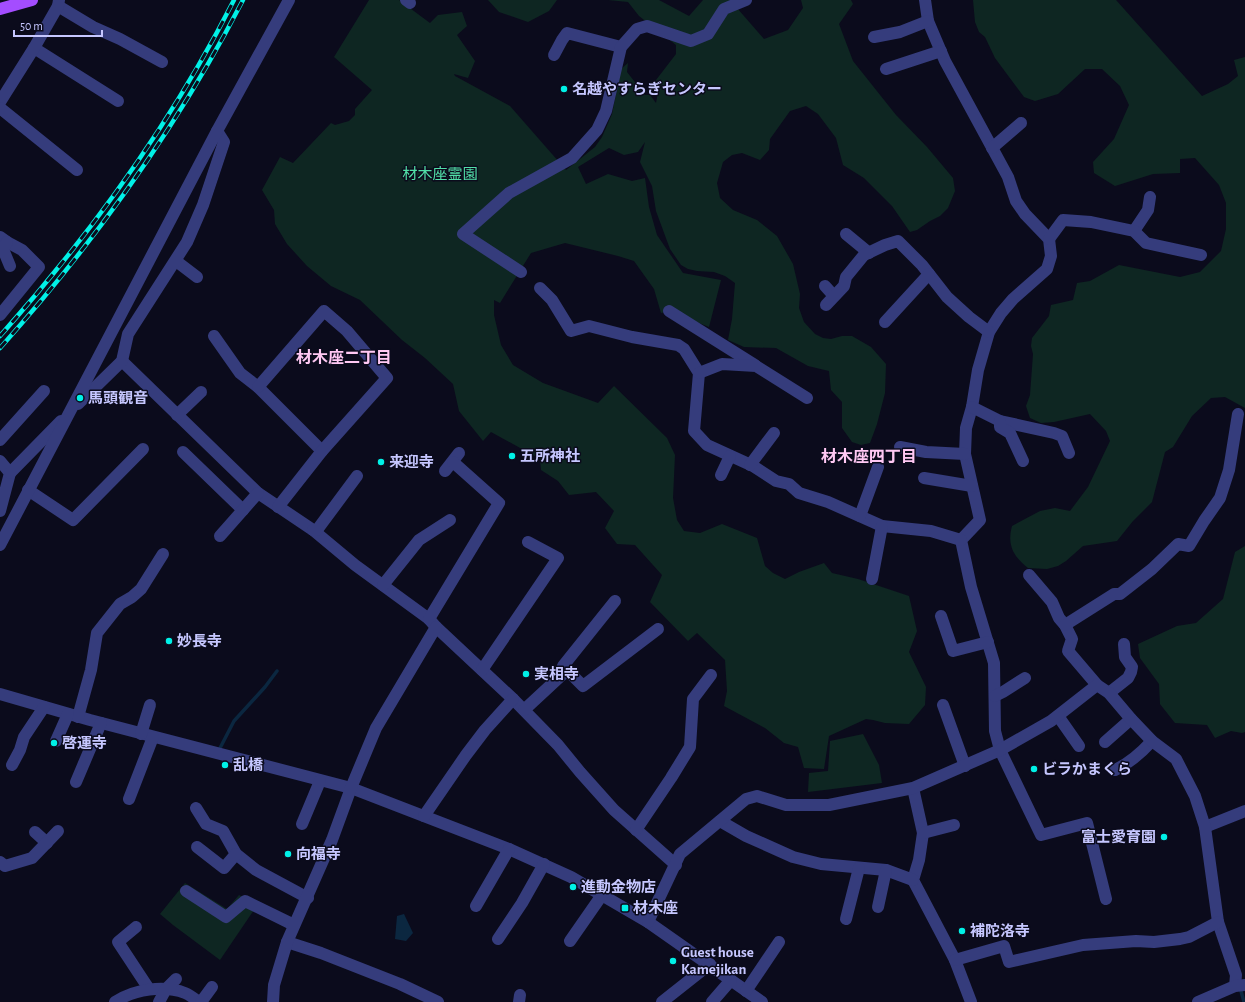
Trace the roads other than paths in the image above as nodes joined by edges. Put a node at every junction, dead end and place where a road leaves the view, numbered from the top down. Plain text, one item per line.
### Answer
1 (32, 0) edge
2 (289, 0) edge
3 (746, 0) edge
4 (925, 0) edge
5 (59, 3) edge
6 (0, 9) edge
7 (928, 21) junction
8 (874, 37) dead end
9 (621, 47) junction
10 (34, 48) junction
11 (941, 51) junction
12 (554, 55) dead end
13 (162, 62) dead end
14 (886, 69) dead end
15 (118, 101) dead end
16 (0, 102) edge
17 (0, 108) edge
18 (1021, 123) dead end
19 (217, 131) junction
20 (992, 148) junction
21 (77, 170) dead end
22 (1150, 197) dead end
23 (1134, 231) junction
24 (846, 234) dead end
25 (1049, 239) junction
26 (3, 240) edge
27 (869, 253) junction
28 (1201, 255) dead end
29 (176, 261) junction
30 (10, 266) dead end
31 (521, 272) dead end
32 (929, 274) junction
33 (197, 277) dead end
34 (825, 286) dead end
35 (540, 288) dead end
36 (669, 311) dead end
37 (0, 315) edge
38 (886, 315) dead end
39 (989, 332) junction
40 (214, 336) dead end
41 (122, 361) junction
42 (756, 366) junction
43 (699, 373) junction
44 (258, 387) junction
45 (44, 391) dead end
46 (201, 392) dead end
47 (807, 398) dead end
48 (972, 406) junction
49 (68, 413) junction
50 (1238, 414) dead end
51 (177, 415) junction
52 (1000, 421) junction
53 (774, 433) dead end
54 (0, 440) edge
55 (900, 447) dead end
56 (143, 449) dead end
57 (322, 451) junction
58 (183, 452) dead end
59 (1069, 453) dead end
60 (965, 454) junction
61 (730, 456) junction
62 (0, 461) edge
63 (1023, 461) dead end
64 (452, 462) dead end
65 (750, 465) junction
66 (878, 467) dead end
67 (10, 473) junction
68 (357, 476) dead end
69 (721, 476) dead end
70 (924, 478) dead end
71 (972, 486) junction
72 (28, 490) junction
73 (258, 493) junction
74 (278, 507) junction
75 (243, 510) junction
76 (0, 511) edge
77 (860, 516) junction
78 (450, 520) dead end
79 (882, 526) junction
80 (313, 530) junction
81 (220, 536) dead end
82 (961, 540) junction
83 (528, 542) dead end
84 (0, 545) edge
85 (164, 554) dead end
86 (1029, 575) dead end
87 (872, 579) dead end
88 (383, 585) junction
89 (615, 600) dead end
90 (941, 616) dead end
91 (433, 623) junction
92 (1065, 625) junction
93 (658, 629) dead end
94 (988, 642) junction
95 (1124, 644) dead end
96 (482, 670) junction
97 (565, 672) junction
98 (711, 675) dead end
99 (1025, 678) dead end
100 (1097, 685) junction
101 (1109, 693) junction
102 (0, 694) edge
103 (995, 696) junction
104 (513, 699) junction
105 (150, 705) dead end
106 (942, 705) dead end
107 (44, 707) junction
108 (524, 710) junction
109 (73, 715) junction
110 (1058, 716) junction
111 (1132, 719) junction
112 (101, 723) junction
113 (147, 735) junction
114 (56, 741) dead end
115 (1152, 741) junction
116 (1105, 742) dead end
117 (1079, 746) dead end
118 (1000, 750) junction
119 (12, 765) dead end
120 (965, 766) junction
121 (1115, 770) dead end
122 (320, 781) junction
123 (76, 782) dead end
124 (350, 788) junction
125 (913, 788) junction
126 (129, 799) dead end
127 (196, 808) dead end
128 (1245, 811) edge
129 (424, 816) junction
130 (720, 821) junction
131 (302, 824) dead end
132 (954, 825) dead end
133 (1205, 827) junction
134 (636, 830) junction
135 (58, 831) dead end
136 (35, 832) dead end
137 (923, 832) junction
138 (46, 843) junction
139 (197, 847) dead end
140 (509, 850) junction
141 (236, 854) junction
142 (0, 862) edge
143 (544, 864) junction
144 (676, 865) junction
145 (859, 868) junction
146 (886, 870) junction
147 (913, 880) junction
148 (186, 891) dead end
149 (602, 895) junction
150 (308, 898) junction
151 (1106, 898) dead end
152 (476, 906) dead end
153 (878, 907) dead end
154 (846, 919) dead end
155 (648, 922) junction
156 (1218, 922) junction
157 (294, 925) junction
158 (136, 927) dead end
159 (498, 939) dead end
160 (570, 940) dead end
161 (288, 942) junction
162 (779, 942) dead end
163 (955, 960) junction
164 (710, 964) junction
165 (1245, 966) edge
166 (176, 978) dead end
167 (731, 980) junction
168 (1239, 983) edge
169 (212, 987) dead end
170 (149, 989) junction
171 (166, 989) junction
172 (746, 991) junction
173 (1222, 991) junction
174 (116, 1002) edge
175 (160, 1002) edge
176 (200, 1002) edge
177 (273, 1002) edge
178 (438, 1002) edge
179 (662, 1002) edge
180 (712, 1002) edge
181 (762, 1002) edge
182 (971, 1002) edge
183 (1198, 1002) edge
184 (1227, 1002) edge

1 - 6 main road
2 - 19 street
3 - 9 street
4 - 7 street
5 - 10 street
5 - 13 street
7 - 8 street
7 - 11 street
9 - 12 street
9 - 31 street
10 - 15 street
10 - 16 street
11 - 14 street
11 - 20 street
17 - 21 street
18 - 20 street
19 - 29 street
19 - 49 street
20 - 25 street
22 - 23 street
23 - 25 street
23 - 28 street
24 - 27 street
25 - 39 street
26 - 30 street
26 - 37 street
27 - 32 street
27 - 34 street
29 - 33 street
29 - 41 street
32 - 38 street
32 - 39 street
35 - 43 street
36 - 42 street
39 - 48 street
40 - 44 street
41 - 49 street
41 - 51 street
42 - 43 street
42 - 47 street
43 - 61 street
44 - 57 street
44 - 57 street
45 - 54 street
46 - 51 street
48 - 52 street
48 - 60 street
49 - 67 street
49 - 72 street
50 - 92 street
51 - 73 street
52 - 59 street
52 - 63 street
53 - 65 street
55 - 60 street
56 - 72 street
57 - 74 street
58 - 75 street
60 - 71 street
61 - 65 street
61 - 69 street
62 - 67 street
64 - 91 street
65 - 77 street
66 - 77 street
67 - 76 street
68 - 80 street
70 - 71 street
71 - 82 street
72 - 84 street
73 - 74 street
73 - 75 street
74 - 80 street
75 - 81 street
77 - 79 street
78 - 88 street
79 - 82 street
79 - 87 street
80 - 88 street
82 - 94 street
83 - 96 street
85 - 109 street
86 - 92 street
88 - 91 street
89 - 97 street
90 - 94 street
91 - 96 street
91 - 124 street
92 - 100 street
93 - 97 street
94 - 103 street
95 - 101 street
96 - 104 street
97 - 108 street
98 - 134 street
99 - 103 street
100 - 101 street
100 - 110 street
101 - 111 street
102 - 107 street
103 - 118 street
104 - 108 street
104 - 129 street
105 - 113 street
106 - 120 street
107 - 109 street
107 - 119 street
108 - 134 street
109 - 112 street
109 - 114 street
110 - 117 street
110 - 118 street
111 - 115 street
111 - 116 street
112 - 113 street
112 - 123 street
113 - 122 street
113 - 126 street
115 - 121 street
115 - 133 street
118 - 120 street
118 - 151 street
120 - 125 street
122 - 124 street
122 - 131 street
124 - 129 street
124 - 150 street
125 - 130 street
125 - 137 street
127 - 141 street
128 - 133 street
129 - 140 street
130 - 144 street
130 - 145 street
132 - 137 street
133 - 156 street
134 - 144 street
135 - 138 street
136 - 138 street
137 - 147 street
138 - 142 street
139 - 141 street
140 - 143 street
140 - 152 street
141 - 150 street
143 - 149 street
143 - 159 street
144 - 155 street
145 - 146 street
145 - 154 street
146 - 147 street
146 - 153 street
147 - 163 street
148 - 157 street
149 - 155 street
149 - 160 street
150 - 157 street
155 - 164 street
156 - 163 street
156 - 168 street
157 - 161 street
158 - 170 street
161 - 177 street
161 - 178 street
162 - 172 street
163 - 182 street
164 - 167 street
164 - 179 street
165 - 168 street
166 - 171 street
167 - 172 street
167 - 180 street
168 - 173 street
169 - 176 street
170 - 171 street
170 - 174 street
171 - 175 street
171 - 176 street
172 - 181 street
173 - 183 street
173 - 184 street

